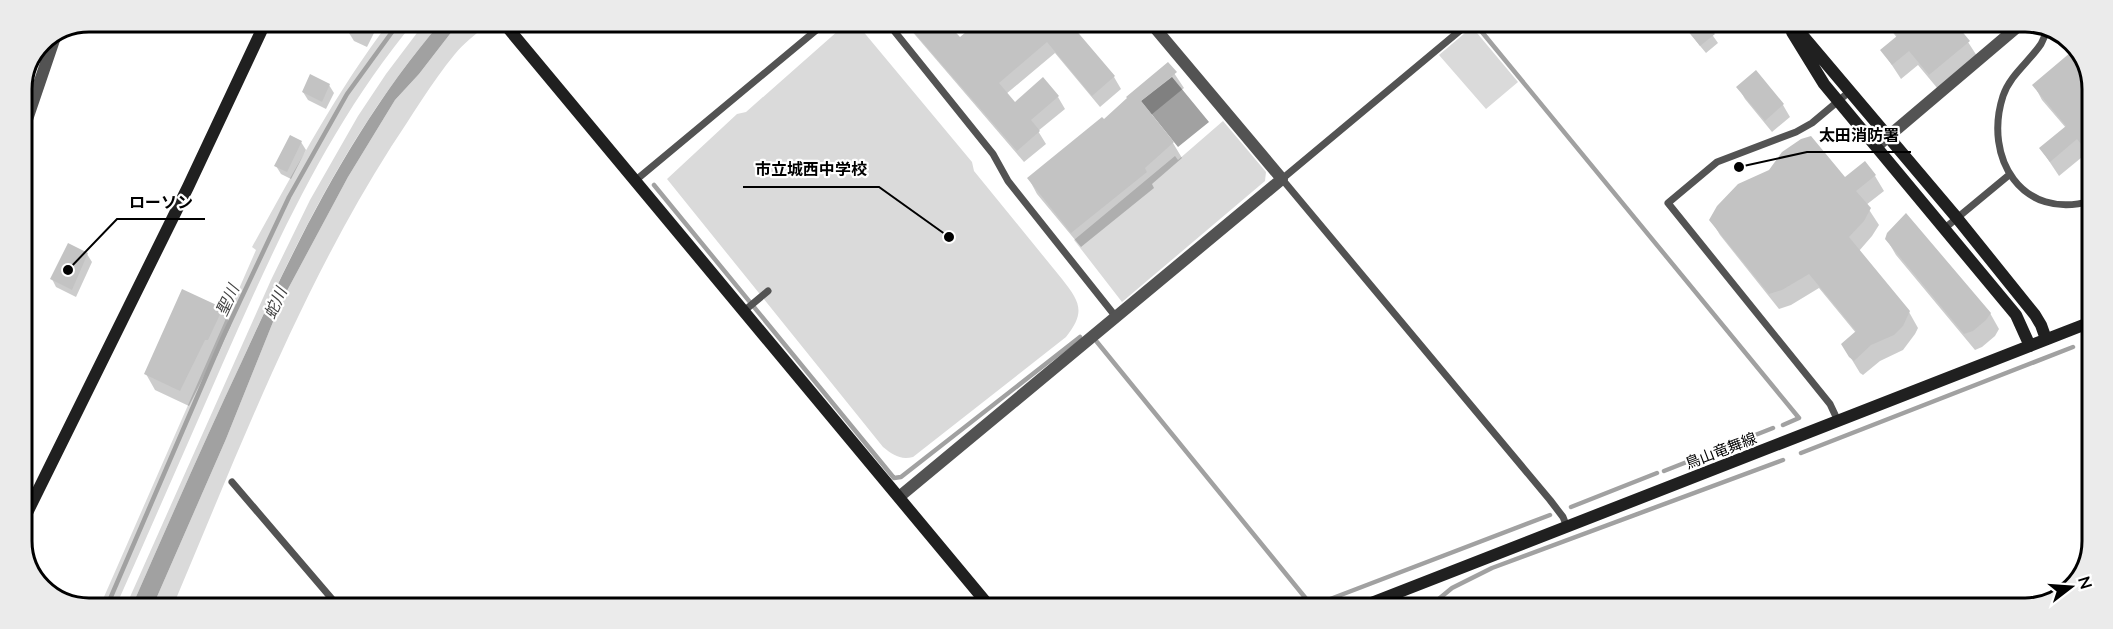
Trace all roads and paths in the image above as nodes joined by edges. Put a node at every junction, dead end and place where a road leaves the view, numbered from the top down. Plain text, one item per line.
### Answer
1 (261, 32) edge
2 (512, 32) edge
3 (814, 32) edge
4 (895, 32) edge
5 (1158, 32) edge
6 (1458, 32) edge
7 (1792, 32) edge
8 (1799, 32) edge
9 (2011, 32) edge
10 (2045, 35) edge
11 (52, 45) edge
12 (1848, 92) junction
13 (1839, 101) junction
14 (32, 105) edge
15 (1887, 138) junction
16 (1877, 146) junction
17 (2009, 175) junction
18 (1282, 179) junction
19 (636, 180) junction
20 (2081, 203) edge
21 (1957, 218) junction
22 (1945, 228) junction
23 (768, 291) dead end
24 (746, 309) junction
25 (1116, 317) junction
26 (2082, 326) edge
27 (2046, 339) junction
28 (2030, 346) junction
29 (1838, 421) junction
30 (232, 482) dead end
31 (899, 497) junction
32 (32, 503) edge
33 (1567, 527) junction
34 (331, 598) edge
35 (983, 598) edge
36 (1384, 598) edge

1 - 32 street
2 - 19 street
3 - 19 lane
4 - 25 lane
5 - 18 street
6 - 18 lane
7 - 13 street
8 - 12 street
9 - 15 street
10 - 17 lane
11 - 14 street
12 - 13 lane
12 - 15 street
13 - 16 street
13 - 29 lane
15 - 16 street
15 - 21 street
16 - 22 street
17 - 20 lane
17 - 21 lane
18 - 25 street
18 - 33 lane
19 - 24 street
21 - 22 lane
21 - 27 street
22 - 28 street
23 - 24 lane
24 - 31 street
25 - 31 street
26 - 27 street, 鳥山竜舞線
27 - 28 street, 鳥山竜舞線
28 - 29 street, 鳥山竜舞線
29 - 33 street, 鳥山竜舞線
30 - 34 lane
31 - 35 street
33 - 36 street, 鳥山竜舞線

